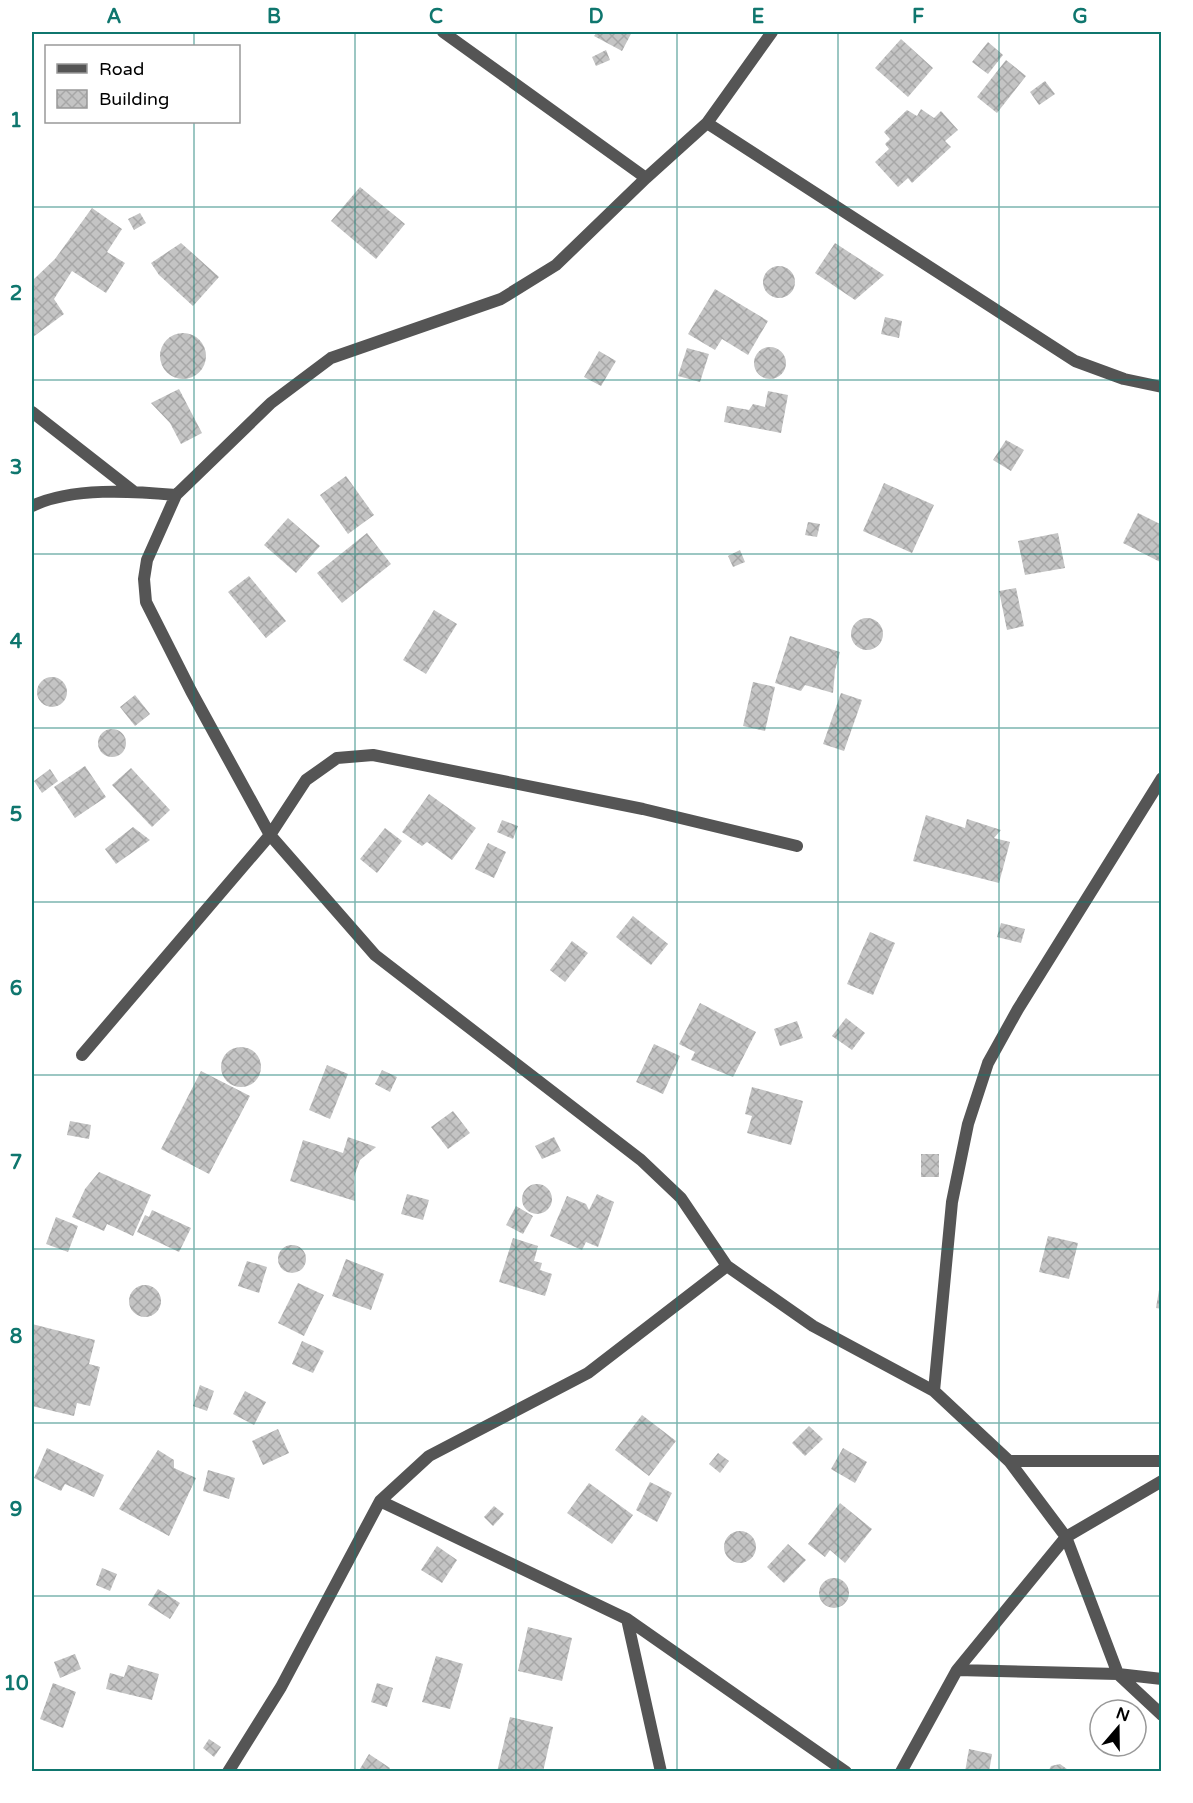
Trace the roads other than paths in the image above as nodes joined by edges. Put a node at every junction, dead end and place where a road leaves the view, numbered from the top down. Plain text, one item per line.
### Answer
1 (443, 32) edge
2 (772, 32) edge
3 (707, 123) junction
4 (646, 178) junction
5 (1161, 387) edge
6 (32, 412) edge
7 (134, 491) junction
8 (176, 495) junction
9 (32, 506) edge
10 (1161, 778) edge
11 (270, 836) junction
12 (797, 846) dead end
13 (82, 1055) dead end
14 (727, 1266) junction
15 (934, 1391) junction
16 (1009, 1461) junction
17 (1161, 1461) edge
18 (1161, 1482) edge
19 (380, 1501) junction
20 (1066, 1537) junction
21 (627, 1618) junction
22 (957, 1670) junction
23 (1118, 1674) junction
24 (1161, 1679) edge
25 (1161, 1715) edge
26 (228, 1772) edge
27 (661, 1772) edge
28 (846, 1772) edge
29 (901, 1772) edge

1 - 4 street
2 - 3 street
3 - 4 street
3 - 5 street
4 - 8 street
6 - 7 street
7 - 8 street
7 - 9 street
8 - 11 street
10 - 15 street
11 - 12 street
11 - 13 street
11 - 14 street
14 - 15 street
14 - 19 street
15 - 16 street
16 - 17 street
16 - 20 street
18 - 20 street
19 - 21 street
19 - 26 street
20 - 22 street
20 - 23 street
21 - 27 street
21 - 28 street
22 - 23 street
22 - 29 street
23 - 24 street
23 - 25 street

